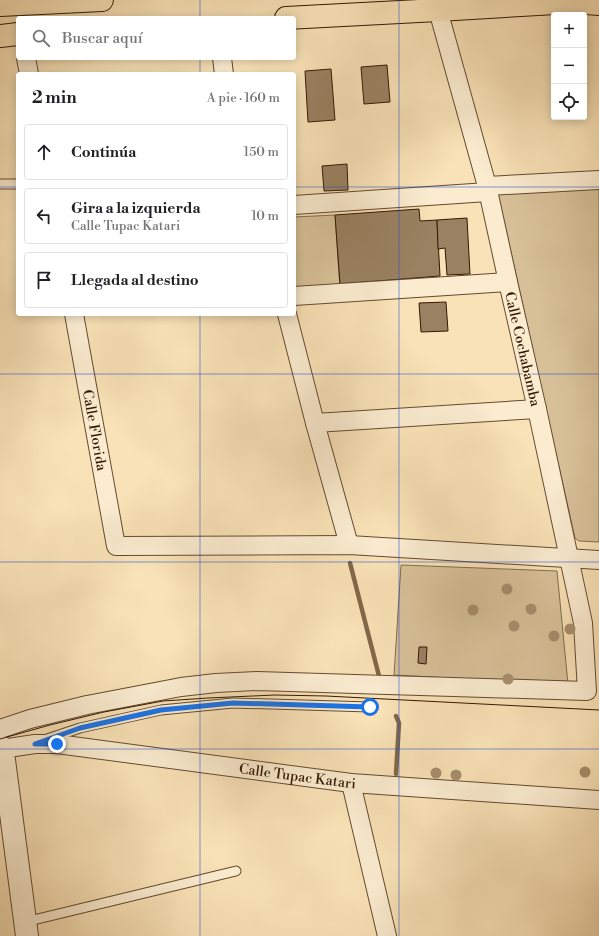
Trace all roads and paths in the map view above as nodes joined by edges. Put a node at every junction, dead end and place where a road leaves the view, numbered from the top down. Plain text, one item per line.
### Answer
1 (102, 0) edge
2 (599, 4) edge
3 (0, 5) edge
4 (438, 10) junction
5 (296, 17) edge
6 (16, 34) edge
7 (0, 36) edge
8 (26, 60) edge
9 (222, 60) edge
10 (29, 72) edge
11 (224, 72) edge
12 (599, 180) edge
13 (0, 184) edge
14 (16, 184) edge
15 (488, 189) junction
16 (296, 205) edge
17 (508, 282) junction
18 (296, 296) edge
19 (74, 316) edge
20 (288, 316) edge
21 (537, 409) junction
22 (315, 423) junction
23 (349, 545) junction
24 (569, 558) junction
25 (599, 560) edge
26 (370, 707) dead end
27 (0, 743) edge
28 (35, 744) junction
29 (351, 783) junction
30 (599, 800) edge
31 (236, 871) dead end
32 (26, 929) edge
33 (387, 936) edge

1 - 3 highway
2 - 4 highway
4 - 5 highway
4 - 15 street, Calle Cochabamba
6 - 7 highway
8 - 10 street
9 - 11 street
12 - 15 street
13 - 14 lane
15 - 16 street
15 - 17 street, Calle Cochabamba
17 - 18 street
17 - 21 street, Calle Cochabamba
19 - 23 street, Calle Florida
20 - 22 street
21 - 22 street
21 - 24 street, Calle Cochabamba
22 - 23 street
23 - 24 street
24 - 25 street
24 - 27 street, Calle Cochabamba
26 - 28 lane
27 - 28 street, Calle Tupac Katari
27 - 32 street
28 - 29 street, Calle Tupac Katari
29 - 30 street, Calle Tupac Katari
29 - 33 street
31 - 32 lane

